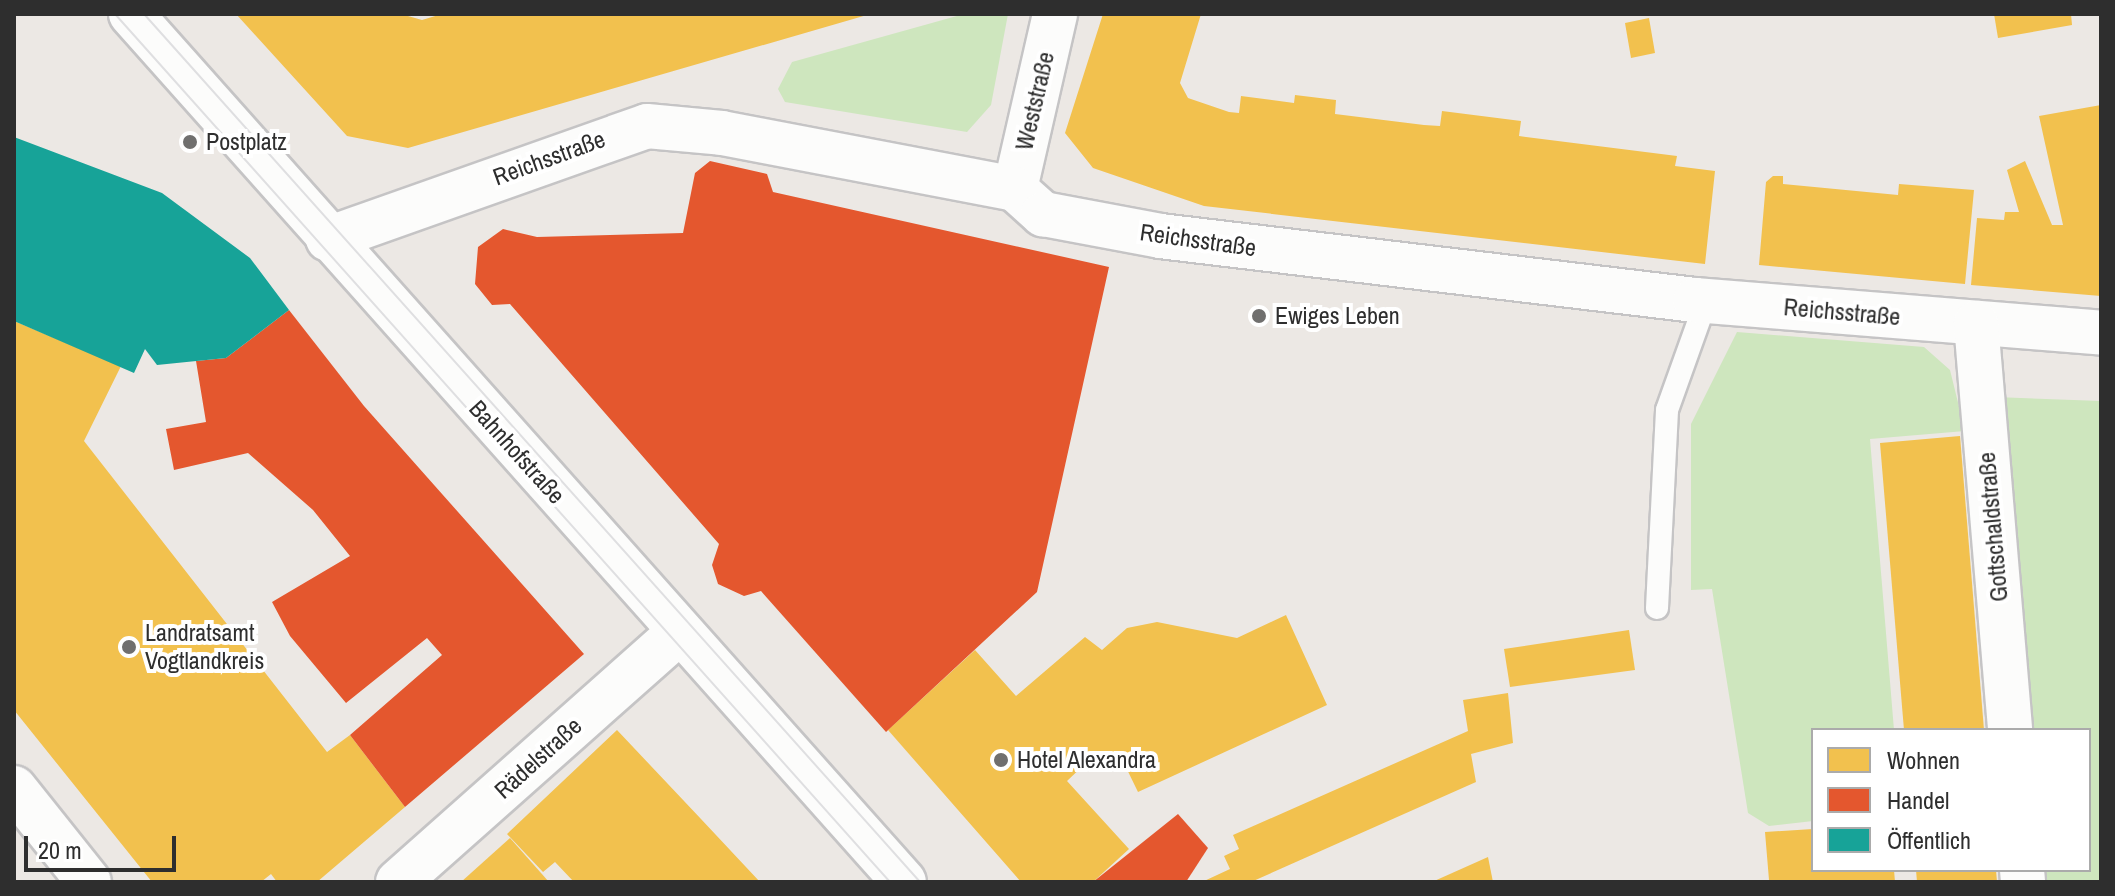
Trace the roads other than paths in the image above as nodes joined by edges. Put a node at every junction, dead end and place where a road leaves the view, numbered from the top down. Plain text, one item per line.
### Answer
1 (1055, 14) edge
2 (133, 16) edge
3 (1015, 189) junction
4 (328, 239) junction
5 (1706, 301) junction
6 (1976, 323) junction
7 (2101, 333) edge
8 (1657, 608) dead end
9 (678, 633) junction
10 (2010, 728) edge
11 (14, 788) edge
12 (89, 882) edge
13 (398, 882) edge
14 (904, 882) edge

1 - 3 street, Weststraße
2 - 4 street, Bahnhofstraße
3 - 4 street, Reichsstraße
3 - 5 street, Reichsstraße
4 - 9 street, Bahnhofstraße
5 - 6 street, Reichsstraße
5 - 8 lane
6 - 7 street, Reichsstraße
6 - 10 street, Gottschaldstraße
9 - 13 street, Rädelstraße
9 - 14 street, Bahnhofstraße
11 - 12 street

